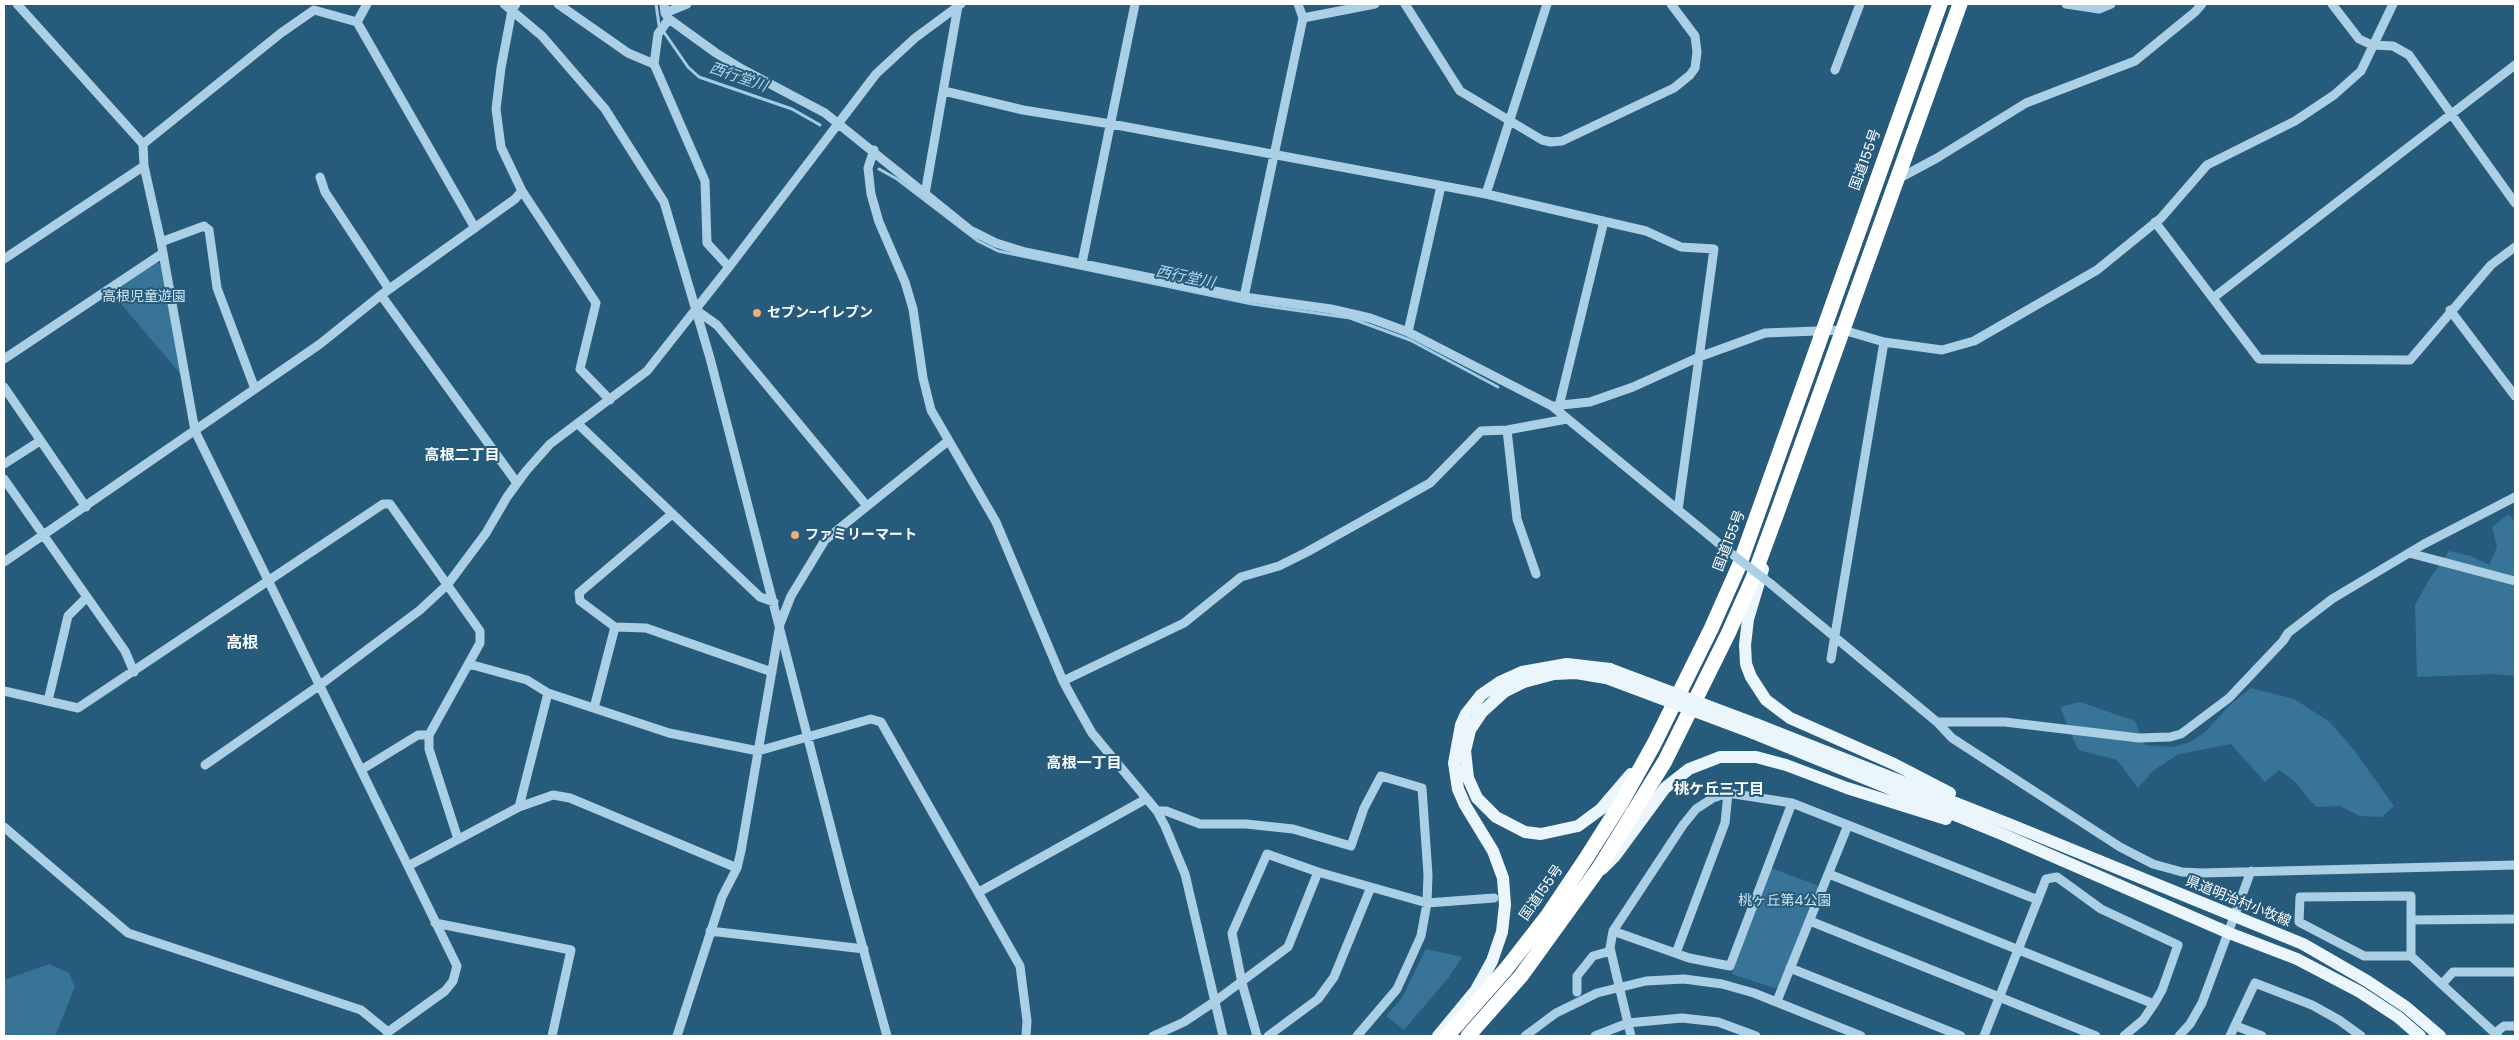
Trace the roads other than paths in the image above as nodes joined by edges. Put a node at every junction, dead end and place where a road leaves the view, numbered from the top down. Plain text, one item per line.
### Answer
1 (18, 4) edge
2 (367, 4) edge
3 (504, 4) edge
4 (558, 4) edge
5 (687, 4) edge
6 (1135, 4) edge
7 (1298, 4) edge
8 (1375, 4) edge
9 (1405, 4) edge
10 (1546, 4) edge
11 (1671, 4) edge
12 (1860, 4) edge
13 (1940, 4) edge
14 (1960, 4) edge
15 (2066, 4) edge
16 (2111, 4) edge
17 (2202, 4) edge
18 (2332, 4) edge
19 (2393, 4) edge
20 (960, 5) edge
21 (514, 7) edge
22 (666, 12) edge
23 (1303, 18) junction
24 (357, 22) junction
25 (2372, 45) junction
26 (654, 64) junction
27 (2515, 66) edge
28 (1835, 70) dead end
29 (944, 91) junction
30 (2452, 116) junction
31 (1510, 121) junction
32 (840, 124) junction
33 (1111, 124) junction
34 (143, 144) junction
35 (873, 155) junction
36 (1274, 155) junction
37 (144, 166) junction
38 (320, 177) dead end
39 (1896, 180) junction
40 (1441, 186) junction
41 (522, 191) junction
42 (925, 194) junction
43 (1486, 194) junction
44 (2515, 203) edge
45 (1604, 221) junction
46 (2155, 222) junction
47 (475, 228) junction
48 (161, 242) junction
49 (2515, 247) edge
50 (163, 253) junction
51 (4, 259) edge
52 (1082, 264) junction
53 (729, 267) junction
54 (389, 289) junction
55 (381, 295) junction
56 (1244, 297) junction
57 (2213, 298) junction
58 (696, 310) junction
59 (2450, 310) junction
60 (1822, 330) junction
61 (1842, 330) junction
62 (1408, 332) junction
63 (1884, 342) junction
64 (1699, 357) junction
65 (4, 359) edge
66 (4, 387) edge
67 (255, 389) junction
68 (2515, 396) edge
69 (610, 400) junction
70 (1556, 406) junction
71 (1567, 419) junction
72 (578, 424) junction
73 (1508, 430) junction
74 (195, 431) junction
75 (40, 440) junction
76 (948, 441) junction
77 (1795, 463) junction
78 (4, 464) edge
79 (4, 479) edge
80 (517, 483) junction
81 (2515, 497) edge
82 (86, 506) junction
83 (867, 506) junction
84 (1678, 510) junction
85 (672, 514) junction
86 (42, 535) junction
87 (2409, 553) junction
88 (4, 562) edge
89 (1536, 574) dead end
90 (268, 581) junction
91 (2515, 581) edge
92 (448, 584) junction
93 (86, 598) junction
94 (774, 602) junction
95 (780, 624) junction
96 (615, 627) junction
97 (1834, 638) junction
98 (1831, 659) dead end
99 (468, 664) junction
100 (134, 672) junction
101 (772, 672) junction
102 (1608, 673) junction
103 (1063, 681) junction
104 (320, 685) junction
105 (4, 691) edge
106 (548, 693) junction
107 (48, 701) junction
108 (594, 708) junction
109 (1938, 722) junction
110 (429, 735) junction
111 (809, 736) junction
112 (1654, 744) junction
113 (758, 751) junction
114 (205, 764) dead end
115 (361, 770) junction
116 (1728, 793) junction
117 (1146, 799) junction
118 (1792, 803) junction
119 (520, 807) junction
120 (1157, 811) junction
121 (1848, 825) junction
122 (4, 827) edge
123 (2006, 830) junction
124 (458, 839) junction
125 (2515, 865) edge
126 (408, 866) junction
127 (737, 868) junction
128 (2251, 871) junction
129 (1318, 872) junction
130 (1829, 874) junction
131 (1591, 880) junction
132 (1371, 887) junction
133 (979, 892) junction
134 (1494, 898) dead end
135 (2038, 900) junction
136 (1427, 903) junction
137 (2235, 917) junction
138 (2515, 919) edge
139 (1810, 920) junction
140 (2412, 920) junction
141 (435, 923) junction
142 (710, 930) junction
143 (1613, 931) junction
144 (2229, 933) junction
145 (864, 949) junction
146 (2018, 950) junction
147 (1611, 951) junction
148 (1676, 953) junction
149 (2411, 956) junction
150 (1790, 968) junction
151 (2515, 972) edge
152 (1242, 982) junction
153 (2442, 984) junction
154 (1620, 986) junction
155 (1577, 992) dead end
156 (1999, 996) junction
157 (1777, 1001) junction
158 (1214, 1002) junction
159 (2154, 1004) junction
160 (1628, 1023) junction
161 (2236, 1026) junction
162 (2515, 1026) edge
163 (388, 1034) edge
164 (2496, 1035) edge
165 (552, 1036) edge
166 (677, 1036) edge
167 (887, 1036) edge
168 (1026, 1036) edge
169 (1153, 1036) edge
170 (1223, 1036) edge
171 (1257, 1036) edge
172 (1268, 1036) edge
173 (1356, 1036) edge
174 (1438, 1036) edge
175 (1447, 1036) edge
176 (1468, 1036) edge
177 (1525, 1036) edge
178 (1595, 1036) edge
179 (1631, 1036) edge
180 (1756, 1036) edge
181 (1861, 1036) edge
182 (1960, 1036) edge
183 (1984, 1036) edge
184 (2096, 1036) edge
185 (2124, 1036) edge
186 (2179, 1036) edge
187 (2230, 1036) edge
188 (2262, 1036) edge
189 (2361, 1036) edge
190 (2420, 1036) edge
191 (2440, 1036) edge

1 - 34 street
2 - 24 street
3 - 21 street
4 - 26 street
5 - 22 street
6 - 33 street
7 - 23 street
8 - 23 street
9 - 31 street
10 - 31 street
11 - 31 street
12 - 28 street
13 - 60 highway, 国道155号
14 - 39 highway
15 - 16 street
17 - 39 street
18 - 25 street
19 - 25 street
20 - 29 street
20 - 32 street
21 - 41 street
21 - 58 street
22 - 26 street
22 - 32 street
23 - 36 street
24 - 34 street
24 - 47 street
25 - 30 street
25 - 46 street
26 - 53 street
27 - 30 street
29 - 33 street
29 - 42 street
30 - 44 street
30 - 57 street
31 - 43 street
32 - 35 street
32 - 53 street
33 - 36 street
33 - 52 street
34 - 37 street
35 - 42 street
35 - 76 street
36 - 40 street
36 - 56 street
37 - 48 street
37 - 51 street
38 - 54 street
39 - 61 highway
40 - 43 street
40 - 62 street
41 - 47 street
41 - 69 street
42 - 52 street
43 - 45 street
45 - 64 street
45 - 70 street
46 - 57 street
46 - 63 street
47 - 54 street
48 - 50 street
48 - 67 street
49 - 59 street
50 - 65 street
50 - 74 street
52 - 56 street
53 - 58 street
54 - 55 street
55 - 67 street
55 - 80 street
56 - 62 street
57 - 59 street
58 - 69 street
58 - 83 street
58 - 94 street
59 - 68 street
60 - 61 street
60 - 64 street
60 - 112 highway, 国道155号
61 - 63 street
61 - 77 highway
62 - 70 street
63 - 97 street
64 - 70 street
64 - 84 street
66 - 75 street
67 - 74 street
69 - 72 street
70 - 71 street
71 - 73 street
71 - 84 street
72 - 80 street
72 - 85 street
73 - 89 street
73 - 103 street
74 - 82 street
74 - 90 street
75 - 78 street
75 - 82 street
76 - 83 street
76 - 103 street
77 - 123 main road
77 - 131 highway
79 - 86 street
80 - 92 street
81 - 87 street
82 - 86 street
83 - 95 street
84 - 97 street, bridge
85 - 94 street
85 - 96 street
86 - 88 street
86 - 93 street
87 - 91 street
87 - 109 street
90 - 92 street
90 - 100 street
90 - 104 street
92 - 99 street
92 - 104 street
93 - 100 street
93 - 107 street
94 - 95 street
95 - 101 street
95 - 111 street
96 - 101 street
96 - 108 street
97 - 98 street
97 - 109 street
99 - 106 street
99 - 110 street
100 - 107 street
101 - 113 street
102 - 112 main road
102 - 123 main road, bridge
102 - 174 main road
103 - 117 street
104 - 114 street
104 - 115 street
105 - 107 street
106 - 108 street
106 - 119 street
108 - 113 street
109 - 128 street
110 - 115 street
110 - 124 street
111 - 113 street
111 - 133 street
111 - 145 street
112 - 175 highway, 国道155号
113 - 127 street
115 - 126 street
116 - 118 street
116 - 143 street
116 - 148 street
117 - 120 street
117 - 133 street
118 - 121 street
118 - 148 street
119 - 124 street
119 - 127 street
120 - 136 street
120 - 158 street
121 - 130 street
121 - 135 street
122 - 163 street
123 - 131 main road
123 - 137 main road, 県道明治村小牧線
123 - 144 main road
124 - 126 street
125 - 128 street
126 - 141 street
127 - 142 street
128 - 137 street
129 - 132 street
129 - 152 street
129 - 152 street
130 - 139 street
130 - 146 street
131 - 176 highway
132 - 136 street
132 - 172 street
133 - 168 street
134 - 136 street
135 - 146 street
135 - 159 street
136 - 173 street
137 - 144 street
137 - 191 main road, 県道明治村小牧線
138 - 140 street
139 - 150 street
139 - 156 street
140 - 149 street
140 - 149 street
141 - 163 street
141 - 165 street
142 - 145 street
142 - 166 street
143 - 147 street
143 - 148 street
144 - 186 street
144 - 190 main road
145 - 167 street
146 - 156 street
146 - 159 street
147 - 154 street
147 - 155 street
149 - 153 street
150 - 157 street
150 - 182 street
151 - 153 street
152 - 158 street
152 - 171 street
153 - 164 street
154 - 157 street
154 - 160 street
154 - 177 street
156 - 183 street
156 - 184 street
157 - 181 street
158 - 169 street
158 - 170 street
159 - 185 street
160 - 178 street
160 - 179 street
160 - 180 street
161 - 187 street
161 - 188 street
161 - 189 street
162 - 164 street

